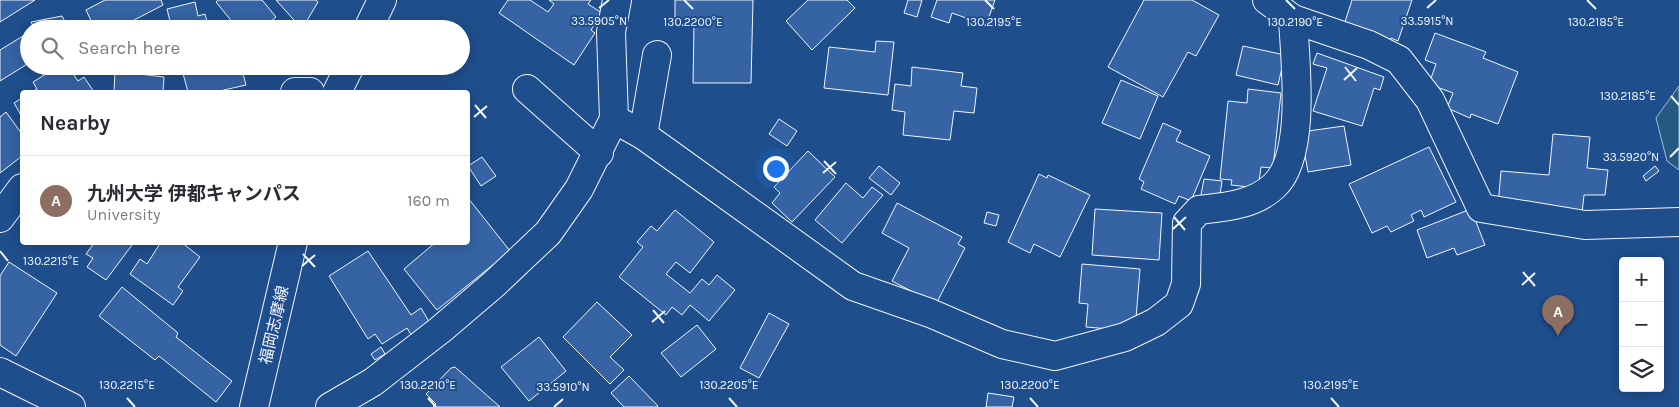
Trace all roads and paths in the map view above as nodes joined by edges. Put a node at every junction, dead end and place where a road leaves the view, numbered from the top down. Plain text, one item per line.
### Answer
1 (382, 0) edge
2 (617, 0) edge
3 (1277, 6) edge
4 (372, 20) edge
5 (657, 55) dead end
6 (346, 75) edge
7 (526, 88) dead end
8 (338, 90) edge
9 (614, 119) junction
10 (644, 135) junction
11 (599, 153) junction
12 (20, 191) edge
13 (0, 218) edge
14 (1679, 222) edge
15 (292, 245) edge
16 (0, 372) edge
17 (70, 407) edge
18 (254, 407) edge
19 (330, 407) edge

1 - 4 street
2 - 9 street
3 - 10 street
3 - 14 street
5 - 10 street
6 - 8 street
7 - 11 street
9 - 10 street
9 - 11 street
11 - 19 street
12 - 13 street
15 - 18 street, 福岡志摩線
16 - 17 street

